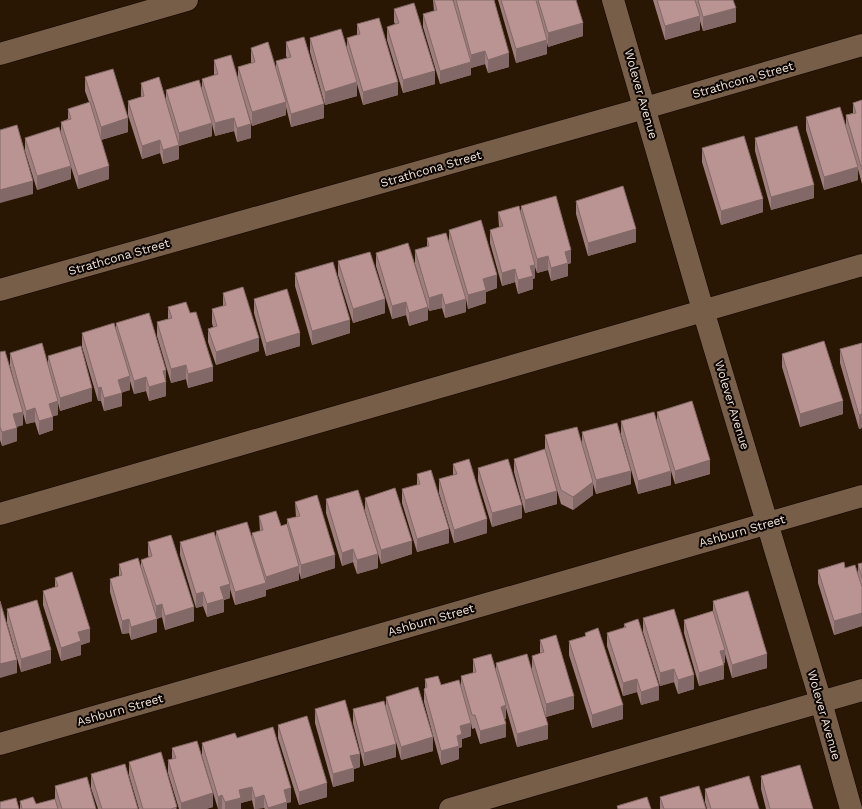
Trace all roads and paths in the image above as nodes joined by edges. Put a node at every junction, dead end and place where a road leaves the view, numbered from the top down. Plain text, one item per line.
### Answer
1 (187, 0) edge
2 (613, 0) edge
3 (862, 45) edge
4 (0, 54) edge
5 (645, 108) junction
6 (862, 265) edge
7 (0, 290) edge
8 (703, 310) junction
9 (862, 496) edge
10 (0, 514) edge
11 (768, 523) junction
12 (862, 690) edge
13 (821, 702) junction
14 (0, 744) edge
15 (450, 809) edge
16 (851, 809) edge

1 - 4 street
2 - 5 street, Wolever Avenue
3 - 5 street, Strathcona Street
5 - 7 street, Strathcona Street
5 - 8 street, Wolever Avenue
6 - 8 street
8 - 10 street
8 - 11 street, Wolever Avenue
9 - 11 street, Ashburn Street
11 - 13 street, Wolever Avenue
11 - 14 street, Ashburn Street
12 - 13 street
13 - 15 street
13 - 16 street, Wolever Avenue

